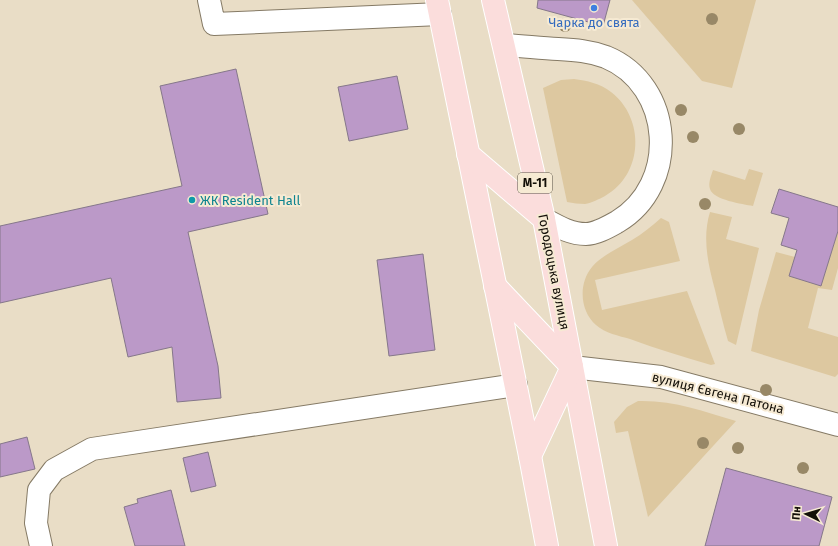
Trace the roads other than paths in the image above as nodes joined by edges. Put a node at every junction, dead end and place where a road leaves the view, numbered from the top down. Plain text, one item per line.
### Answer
1 (209, 0) edge
2 (493, 0) edge
3 (439, 7) edge
4 (504, 45) junction
5 (468, 154) junction
6 (544, 219) junction
7 (495, 286) junction
8 (572, 367) junction
9 (516, 385) junction
10 (838, 425) edge
11 (530, 456) junction
12 (41, 546) edge
13 (547, 546) edge
14 (606, 546) edge

1 - 3 street
2 - 4 main road, Городоцька вулиця / М-11
3 - 5 main road
4 - 6 main road, Городоцька вулиця / М-11
4 - 6 street
5 - 6 main road
5 - 7 main road
6 - 8 main road, Городоцька вулиця / М-11
7 - 8 main road
7 - 9 main road
8 - 10 street, вулиця Євгена Патона
8 - 11 main road
8 - 14 main road, Городоцька вулиця / М-11
9 - 11 main road
9 - 12 street
11 - 13 main road

